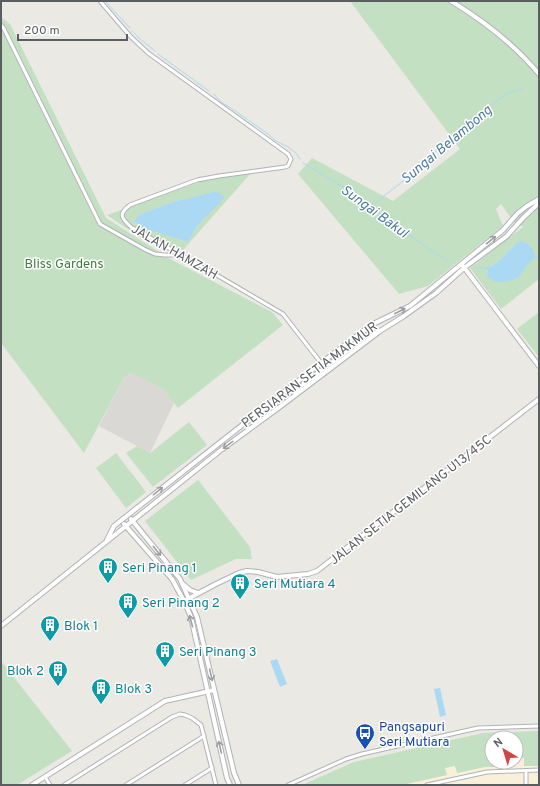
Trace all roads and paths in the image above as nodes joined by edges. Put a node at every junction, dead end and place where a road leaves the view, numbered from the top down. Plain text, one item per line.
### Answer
1 (100, 1) edge
2 (451, 1) edge
3 (1, 25) edge
4 (539, 74) edge
5 (539, 199) edge
6 (539, 204) edge
7 (182, 255) junction
8 (461, 264) junction
9 (464, 268) junction
10 (380, 331) junction
11 (321, 363) junction
12 (539, 366) edge
13 (324, 368) junction
14 (295, 395) junction
15 (539, 399) edge
16 (128, 515) junction
17 (122, 520) junction
18 (132, 520) junction
19 (126, 525) junction
20 (105, 544) junction
21 (182, 584) junction
22 (198, 593) junction
23 (189, 598) junction
24 (184, 601) junction
25 (193, 606) junction
26 (1, 626) edge
27 (214, 690) junction
28 (208, 692) junction
29 (539, 726) edge
30 (204, 736) junction
31 (212, 768) junction
32 (539, 770) edge
33 (526, 771) junction
34 (45, 777) junction
35 (453, 779) junction
36 (32, 785) edge
37 (50, 785) edge
38 (64, 785) edge
39 (126, 785) edge
40 (185, 785) edge
41 (216, 785) edge
42 (230, 785) edge
43 (239, 785) edge
44 (288, 785) edge
45 (427, 785) edge
46 (455, 785) edge
47 (526, 785) edge

1 - 7 street, JALAN HAMZAH
2 - 4 street
3 - 7 street
8 -> 5 street, PERSIARAN SETIA MAKMUR
6 - 9 street, PERSIARAN SETIA MAKMUR
7 - 11 street, JALAN HAMZAH
8 - 9 street
11 -> 8 street, PERSIARAN SETIA MAKMUR
9 - 10 street, PERSIARAN SETIA MAKMUR
9 - 12 street
10 - 13 street
10 - 14 street, PERSIARAN SETIA MAKMUR
11 - 13 street, JALAN HAMZAH
16 -> 11 street, PERSIARAN SETIA MAKMUR
13 - 14 street
14 -> 18 street, PERSIARAN SETIA MAKMUR
15 - 22 street, JALAN SETIA GEMILANG U13/45C
16 - 17 street, PERSIARAN SETIA MAKMUR
16 - 18 street
17 - 19 street
17 - 20 street, PERSIARAN SETIA MAKMUR
18 - 19 street, PERSIARAN SETIA MAKMUR
18 -> 21 street
19 - 20 street, PERSIARAN SETIA MAKMUR
19 - 24 street
20 - 26 street, PERSIARAN SETIA MAKMUR
21 - 22 street
21 - 23 street
22 - 23 street, JALAN SETIA GEMILANG U13/45C
22 - 25 street
23 - 24 street, JALAN SETIA GEMILANG U13/45C
23 - 25 street
28 -> 24 street
25 -> 27 street
27 - 28 street
27 - 43 street
28 - 34 street
42 -> 28 street
29 - 44 street
30 - 31 street
30 - 38 street
30 - 39 street
31 - 40 street
31 - 41 street
32 - 33 street
33 - 35 street
33 - 47 street
34 - 36 street
34 - 37 street
35 - 45 street
35 - 46 street

